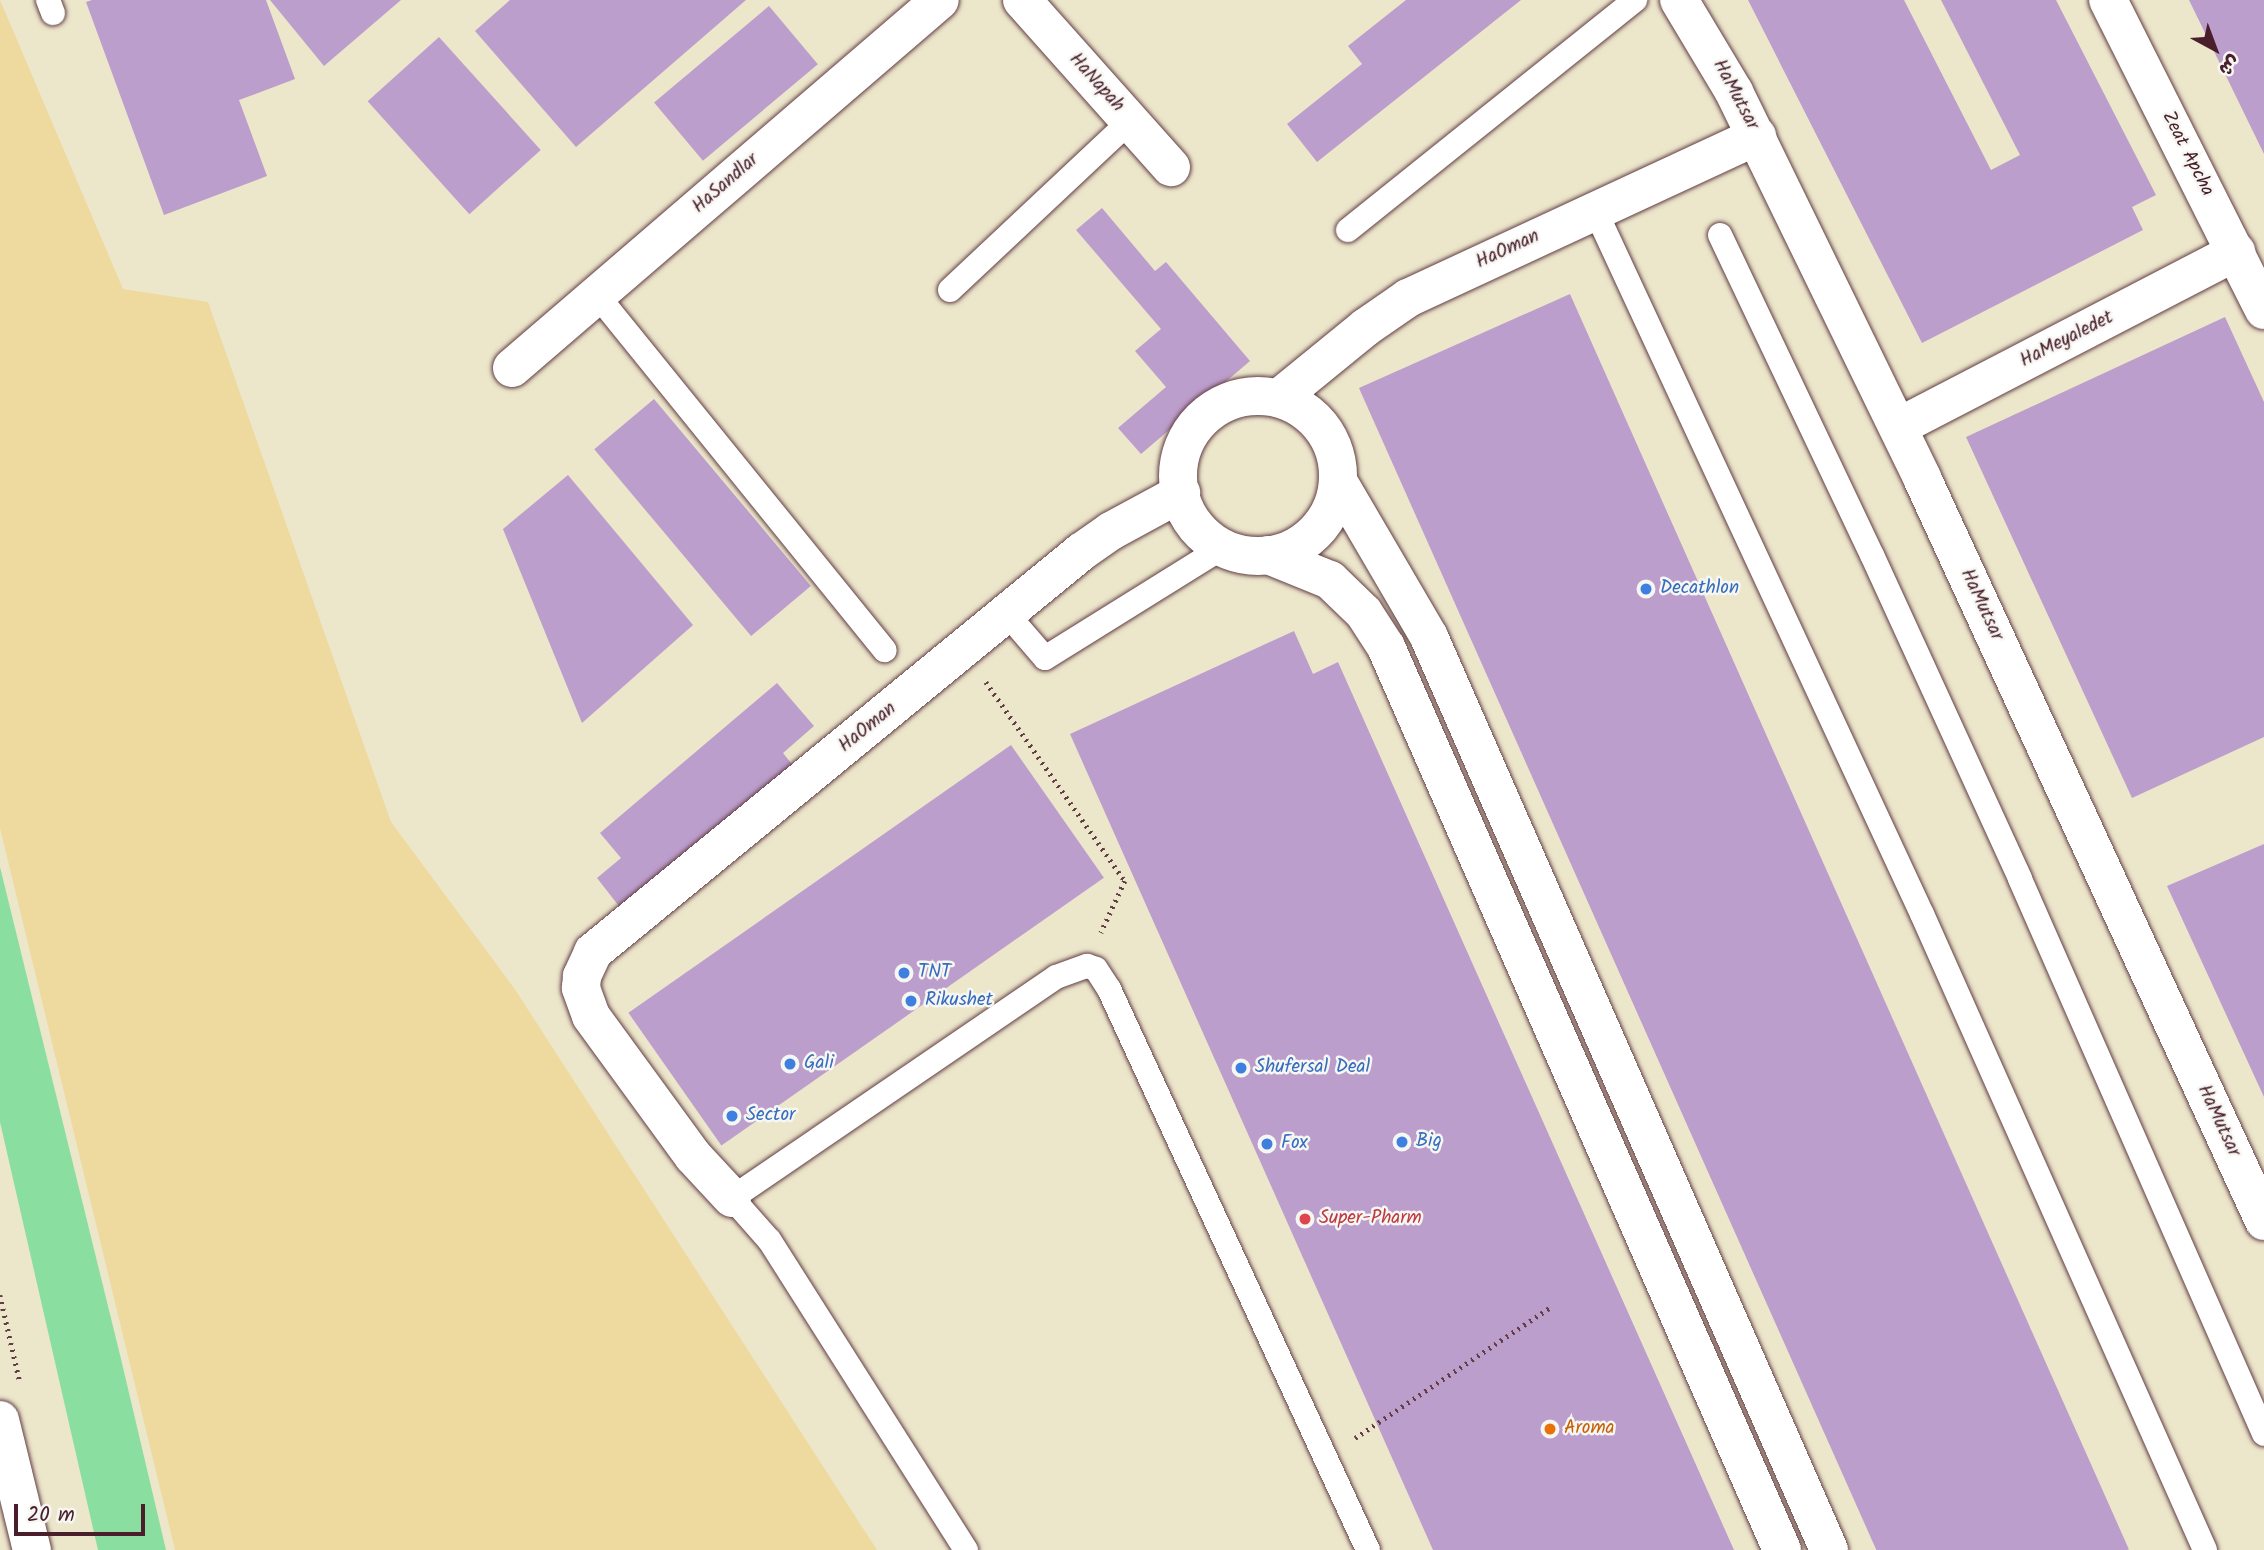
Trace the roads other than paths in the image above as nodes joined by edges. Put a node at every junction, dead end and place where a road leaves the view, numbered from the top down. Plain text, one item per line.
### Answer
1 (940, 0) edge
2 (1022, 0) edge
3 (1635, 0) edge
4 (1679, 0) edge
5 (2108, 0) edge
6 (1130, 121) junction
7 (1757, 136) junction
8 (1171, 167) dead end
9 (1595, 210) junction
10 (1348, 230) dead end
11 (1720, 235) dead end
12 (2236, 252) junction
13 (950, 290) dead end
14 (597, 295) junction
15 (2264, 310) edge
16 (512, 368) dead end
17 (1279, 398) junction
18 (1898, 427) junction
19 (1338, 481) junction
20 (1181, 492) junction
21 (1223, 547) junction
22 (1268, 555) junction
23 (1007, 614) junction
24 (884, 650) dead end
25 (732, 1198) junction
26 (2264, 1221) edge
27 (0, 1420) edge
28 (2264, 1434) edge
29 (33, 1550) edge
30 (966, 1550) edge
31 (1368, 1550) edge
32 (1782, 1550) edge
33 (1829, 1550) edge
34 (2205, 1550) edge

1 - 14 main road, HaSandlar
2 - 6 main road, HaNapah
3 - 10 lane
4 - 7 main road, HaMutsar
5 - 12 main road, Zeat Apcha
6 - 8 main road, HaNapah
6 - 13 lane
7 - 9 main road, HaOman
7 - 18 main road, HaMutsar
9 - 17 main road, HaOman
9 - 34 lane
11 - 28 lane
12 - 15 main road, Zeat Apcha
12 - 18 main road, HaMeyaledet
14 - 16 main road, HaSandlar
14 - 24 lane
17 - 19 main road
17 - 20 main road
18 - 26 main road, HaMutsar
19 - 22 main road
19 - 33 main road
20 - 21 main road
20 - 23 main road, HaOman
21 - 22 main road
21 - 23 lane
22 - 32 main road
23 - 25 main road, HaOman
25 - 30 lane
25 - 31 lane
27 - 29 main road

